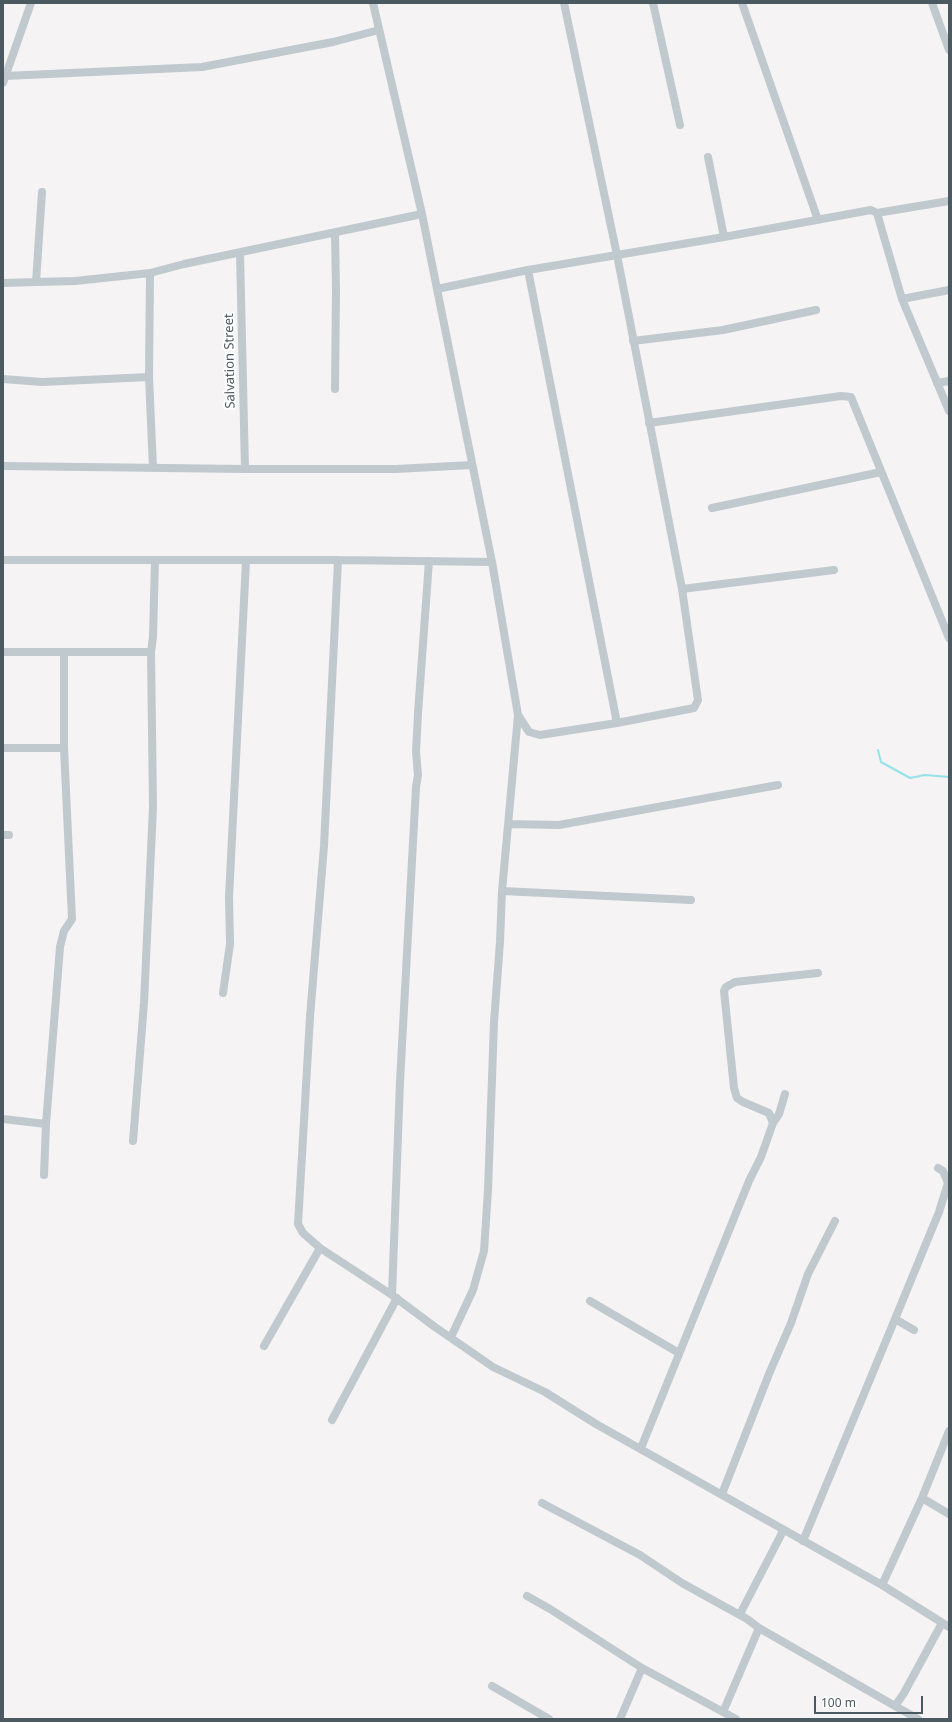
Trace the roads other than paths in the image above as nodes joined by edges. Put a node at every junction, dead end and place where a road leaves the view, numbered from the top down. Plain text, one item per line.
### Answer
1 (31, 3) edge
2 (373, 3) edge
3 (564, 3) edge
4 (653, 3) edge
5 (742, 3) edge
6 (932, 3) edge
7 (378, 30) junction
8 (949, 50) edge
9 (4, 80) edge
10 (680, 125) dead end
11 (708, 157) dead end
12 (42, 192) dead end
13 (949, 201) edge
14 (422, 214) junction
15 (877, 214) junction
16 (818, 220) junction
17 (335, 233) junction
18 (724, 237) junction
19 (240, 253) junction
20 (617, 255) junction
21 (528, 270) junction
22 (150, 273) junction
23 (36, 282) junction
24 (3, 283) edge
25 (437, 289) junction
26 (949, 290) edge
27 (902, 299) junction
28 (816, 310) dead end
29 (633, 341) junction
30 (149, 376) junction
31 (3, 379) edge
32 (949, 381) edge
33 (937, 382) junction
34 (335, 389) dead end
35 (949, 411) edge
36 (649, 423) junction
37 (472, 465) junction
38 (3, 466) edge
39 (153, 468) junction
40 (244, 469) junction
41 (881, 472) junction
42 (712, 508) dead end
43 (3, 560) edge
44 (246, 560) junction
45 (338, 560) junction
46 (155, 561) junction
47 (428, 561) junction
48 (492, 562) junction
49 (834, 570) dead end
50 (682, 589) junction
51 (949, 638) edge
52 (3, 652) edge
53 (64, 652) junction
54 (151, 652) junction
55 (518, 715) junction
56 (617, 723) junction
57 (3, 748) edge
58 (64, 748) junction
59 (778, 785) dead end
60 (509, 824) junction
61 (502, 891) junction
62 (691, 900) dead end
63 (818, 973) dead end
64 (223, 993) dead end
65 (785, 1094) dead end
66 (3, 1119) edge
67 (773, 1123) junction
68 (46, 1124) junction
69 (133, 1141) dead end
70 (938, 1168) dead end
71 (44, 1175) dead end
72 (835, 1221) dead end
73 (320, 1248) junction
74 (394, 1296) junction
75 (590, 1302) dead end
76 (895, 1319) junction
77 (914, 1330) dead end
78 (451, 1337) junction
79 (264, 1346) dead end
80 (678, 1353) junction
81 (332, 1420) dead end
82 (949, 1431) edge
83 (641, 1448) junction
84 (722, 1494) junction
85 (922, 1498) junction
86 (542, 1503) dead end
87 (949, 1514) edge
88 (783, 1531) junction
89 (803, 1540) junction
90 (882, 1585) junction
91 (527, 1596) dead end
92 (740, 1614) junction
93 (945, 1625) edge
94 (760, 1628) junction
95 (642, 1668) junction
96 (492, 1686) dead end
97 (895, 1706) junction
98 (723, 1712) junction
99 (549, 1719) edge
100 (620, 1719) edge
101 (736, 1719) edge
102 (918, 1719) edge

1 - 9 street
2 - 7 street
3 - 20 street
4 - 10 street
5 - 16 street
6 - 8 street
7 - 9 street
7 - 14 street
11 - 18 street
12 - 23 street
13 - 15 street
14 - 17 street
14 - 25 street
15 - 16 street
15 - 27 street
16 - 18 street
17 - 19 street
17 - 34 street
18 - 20 street
19 - 22 street
19 - 40 street, Salvation Street
20 - 21 street
20 - 29 street
21 - 25 street
21 - 56 street
22 - 23 street
22 - 30 street
23 - 24 street
25 - 37 street
26 - 27 street
27 - 33 street
28 - 29 street
29 - 36 street
30 - 31 street
30 - 39 street
32 - 33 street
33 - 35 street
36 - 41 street
36 - 50 street
37 - 40 street
37 - 48 street
38 - 39 street
39 - 40 street
41 - 42 street
41 - 51 street
43 - 46 street
44 - 45 street
44 - 46 street
44 - 64 street
45 - 47 street
45 - 73 street
46 - 54 street
47 - 48 street
47 - 74 street
48 - 55 street
49 - 50 street
50 - 56 street
52 - 53 street
53 - 54 street
53 - 58 street
54 - 69 street
55 - 56 street
55 - 60 street
57 - 58 street
58 - 68 street
59 - 60 street
60 - 61 street
61 - 62 street
61 - 78 street
63 - 67 street
65 - 67 street
66 - 68 street
67 - 80 street
68 - 71 street
70 - 76 street
72 - 84 street
73 - 74 street
73 - 79 street
74 - 78 street
74 - 81 street
75 - 80 street
76 - 77 street
76 - 89 street
78 - 83 street
80 - 83 street
82 - 85 street
83 - 84 street
84 - 88 street
85 - 87 street
85 - 90 street
86 - 92 street
88 - 89 street
88 - 92 street
89 - 90 street
90 - 93 street
91 - 95 street
92 - 94 street
93 - 97 street
94 - 97 street
94 - 98 street
95 - 98 street
95 - 100 street
96 - 99 street
97 - 102 street
98 - 101 street

